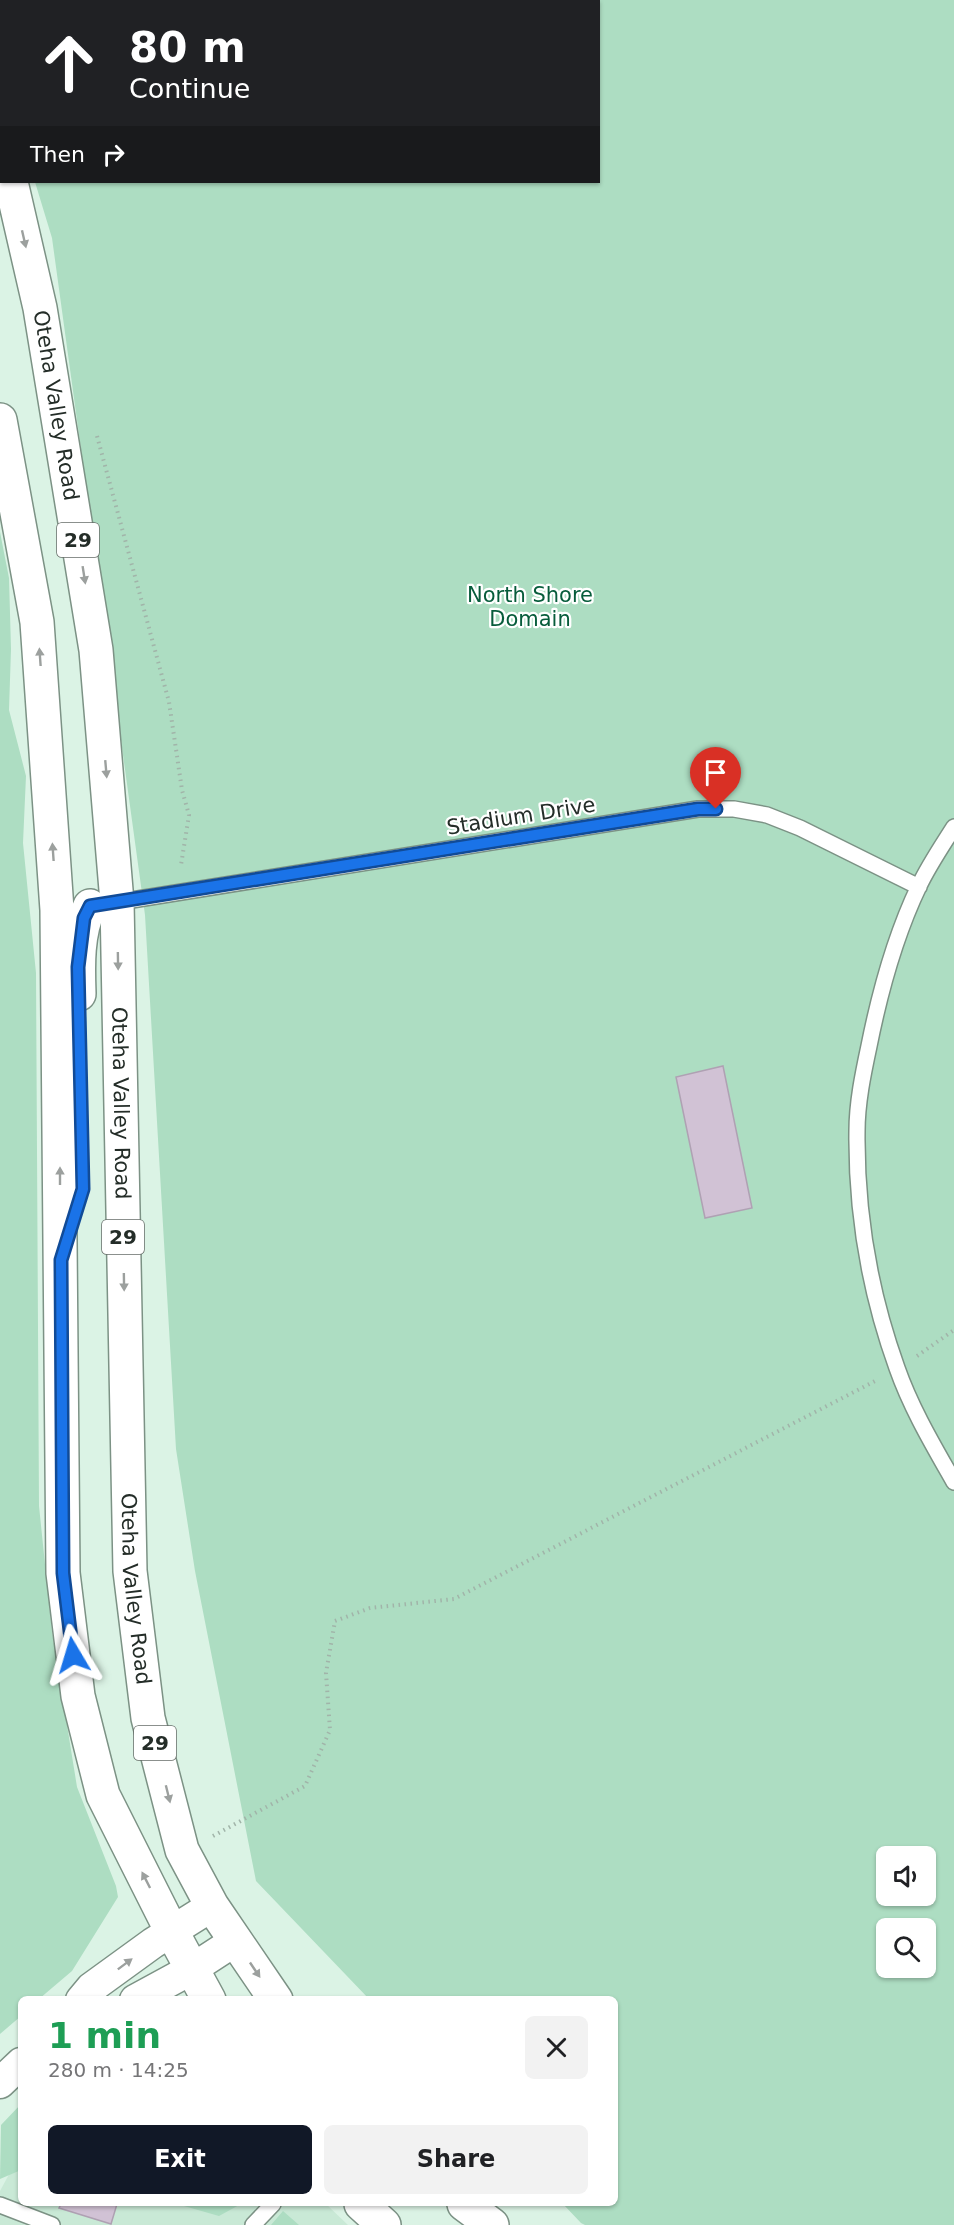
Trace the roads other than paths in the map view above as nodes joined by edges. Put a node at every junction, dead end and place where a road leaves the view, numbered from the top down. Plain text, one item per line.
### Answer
1 (11, 183) edge
2 (0, 420) edge
3 (954, 827) edge
4 (919, 887) junction
5 (104, 904) junction
6 (57, 910) junction
7 (61, 1260) junction
8 (954, 1482) edge
9 (212, 1906) junction
10 (172, 1932) junction
11 (235, 1941) junction
12 (192, 1969) junction
13 (85, 1996) edge
14 (142, 1996) edge
15 (207, 1996) edge
16 (273, 1996) edge
17 (18, 2065) edge
18 (0, 2083) edge
19 (0, 2205) edge
20 (271, 2206) edge
21 (363, 2206) edge
22 (467, 2206) edge
23 (52, 2225) edge
24 (253, 2225) edge
25 (384, 2225) edge
26 (492, 2225) edge

1 -> 5 main road, Oteha Valley Road / 29
6 -> 2 main road, 29
3 - 4 lane
4 - 5 lane, Stadium Drive
4 - 8 lane
5 - 6 lane, Stadium Drive
5 - 7 main road
5 -> 9 main road, Oteha Valley Road / 29
7 -> 6 main road, 29
10 -> 7 main road, 29
9 - 10 street
9 - 11 main road, Oteha Valley Road / 29
10 - 12 main road, 29
13 -> 10 street
11 - 12 street
11 -> 16 main road, Oteha Valley Road / 29
12 - 14 street
12 - 15 main road, 29
17 - 18 street
19 - 23 lane
20 - 24 lane
21 - 25 main road
22 - 26 main road

